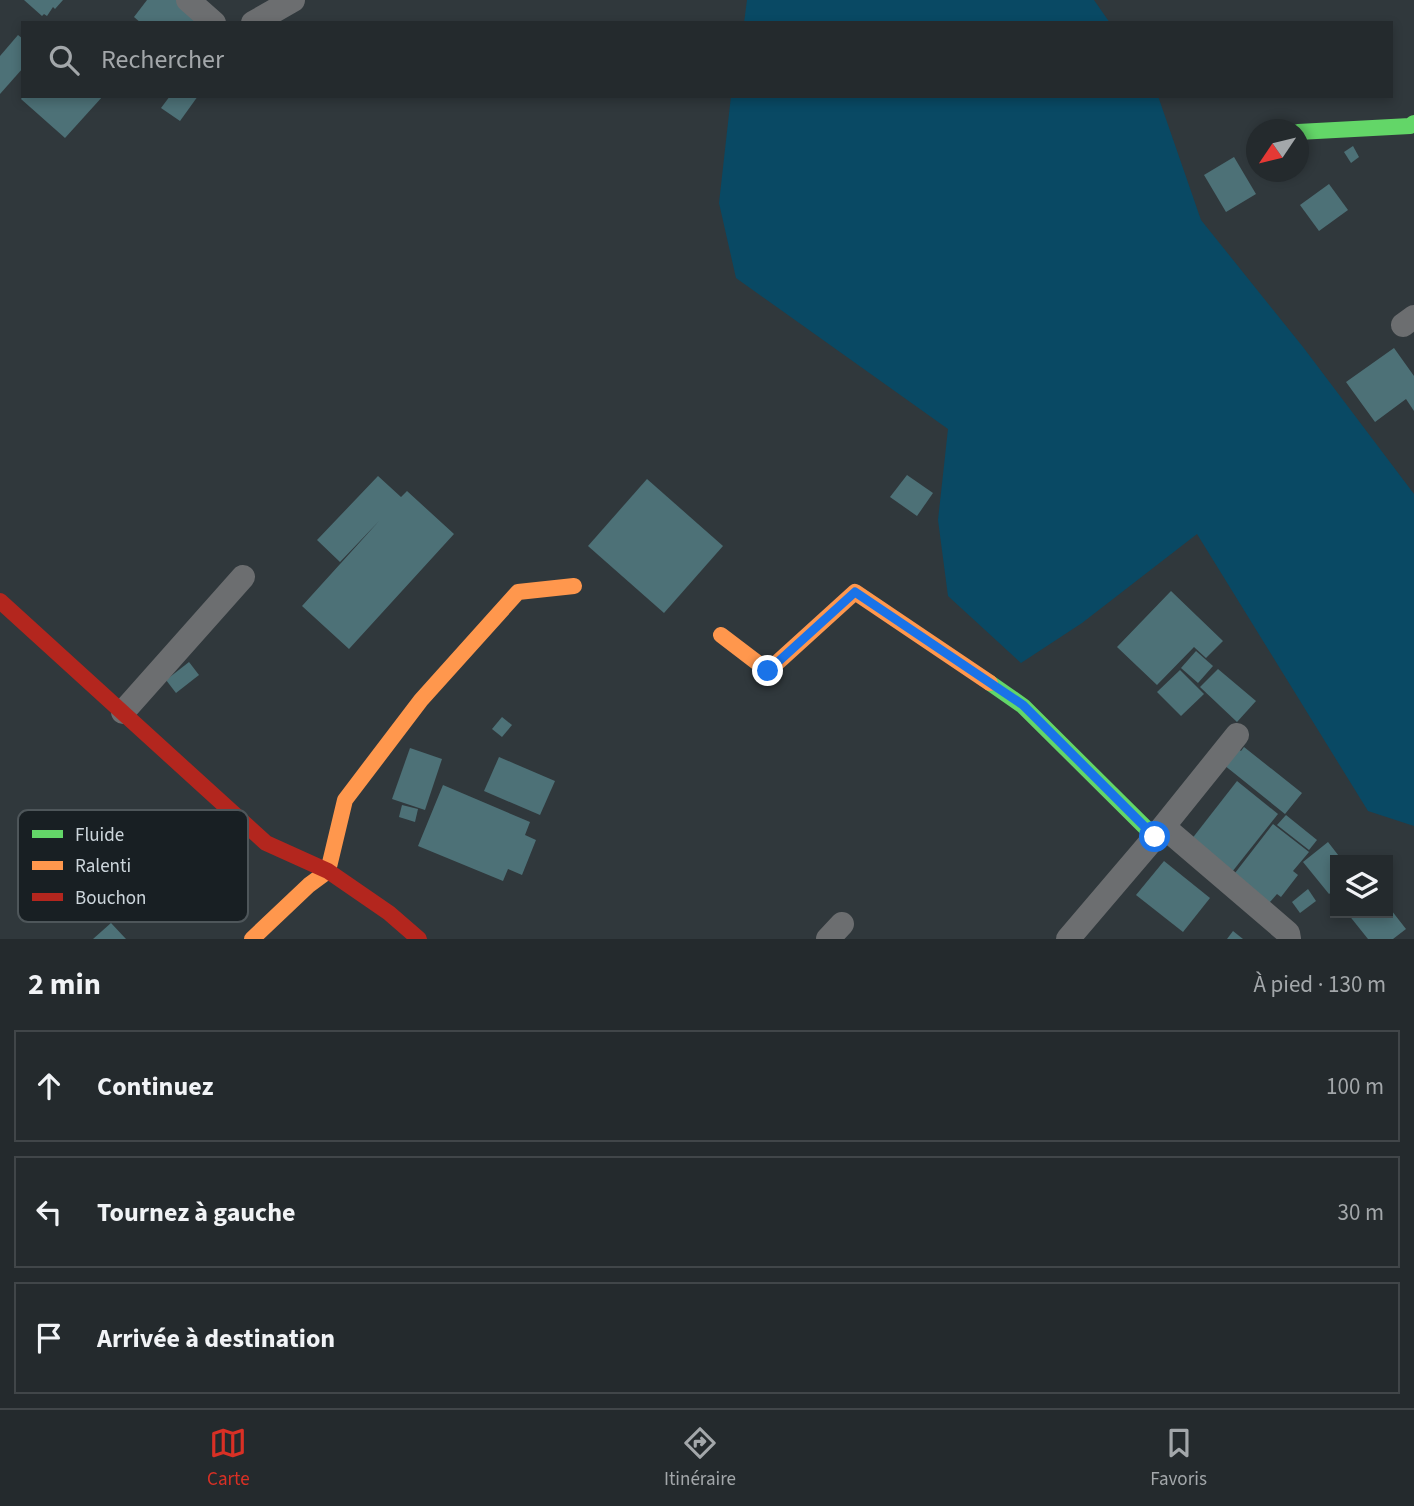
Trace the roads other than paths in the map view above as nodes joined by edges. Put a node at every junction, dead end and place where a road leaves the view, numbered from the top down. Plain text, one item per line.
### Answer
1 (188, 0) edge
2 (293, 0) edge
3 (212, 21) edge
4 (256, 21) edge
5 (1414, 123) edge
6 (1309, 131) edge
7 (243, 577) dead end
8 (574, 586) dead end
9 (0, 601) edge
10 (720, 635) dead end
11 (123, 712) junction
12 (1237, 735) dead end
13 (230, 810) edge
14 (248, 827) edge
15 (1159, 832) junction
16 (328, 871) junction
17 (252, 939) edge
18 (419, 939) edge
19 (1068, 939) edge
20 (1289, 939) edge

1 - 3 street
2 - 4 street
5 - 6 street
7 - 11 street
8 - 16 street
9 - 11 street
10 - 15 street
11 - 13 street
12 - 15 street
14 - 16 street
15 - 19 street
15 - 20 street
16 - 17 street
16 - 18 street

